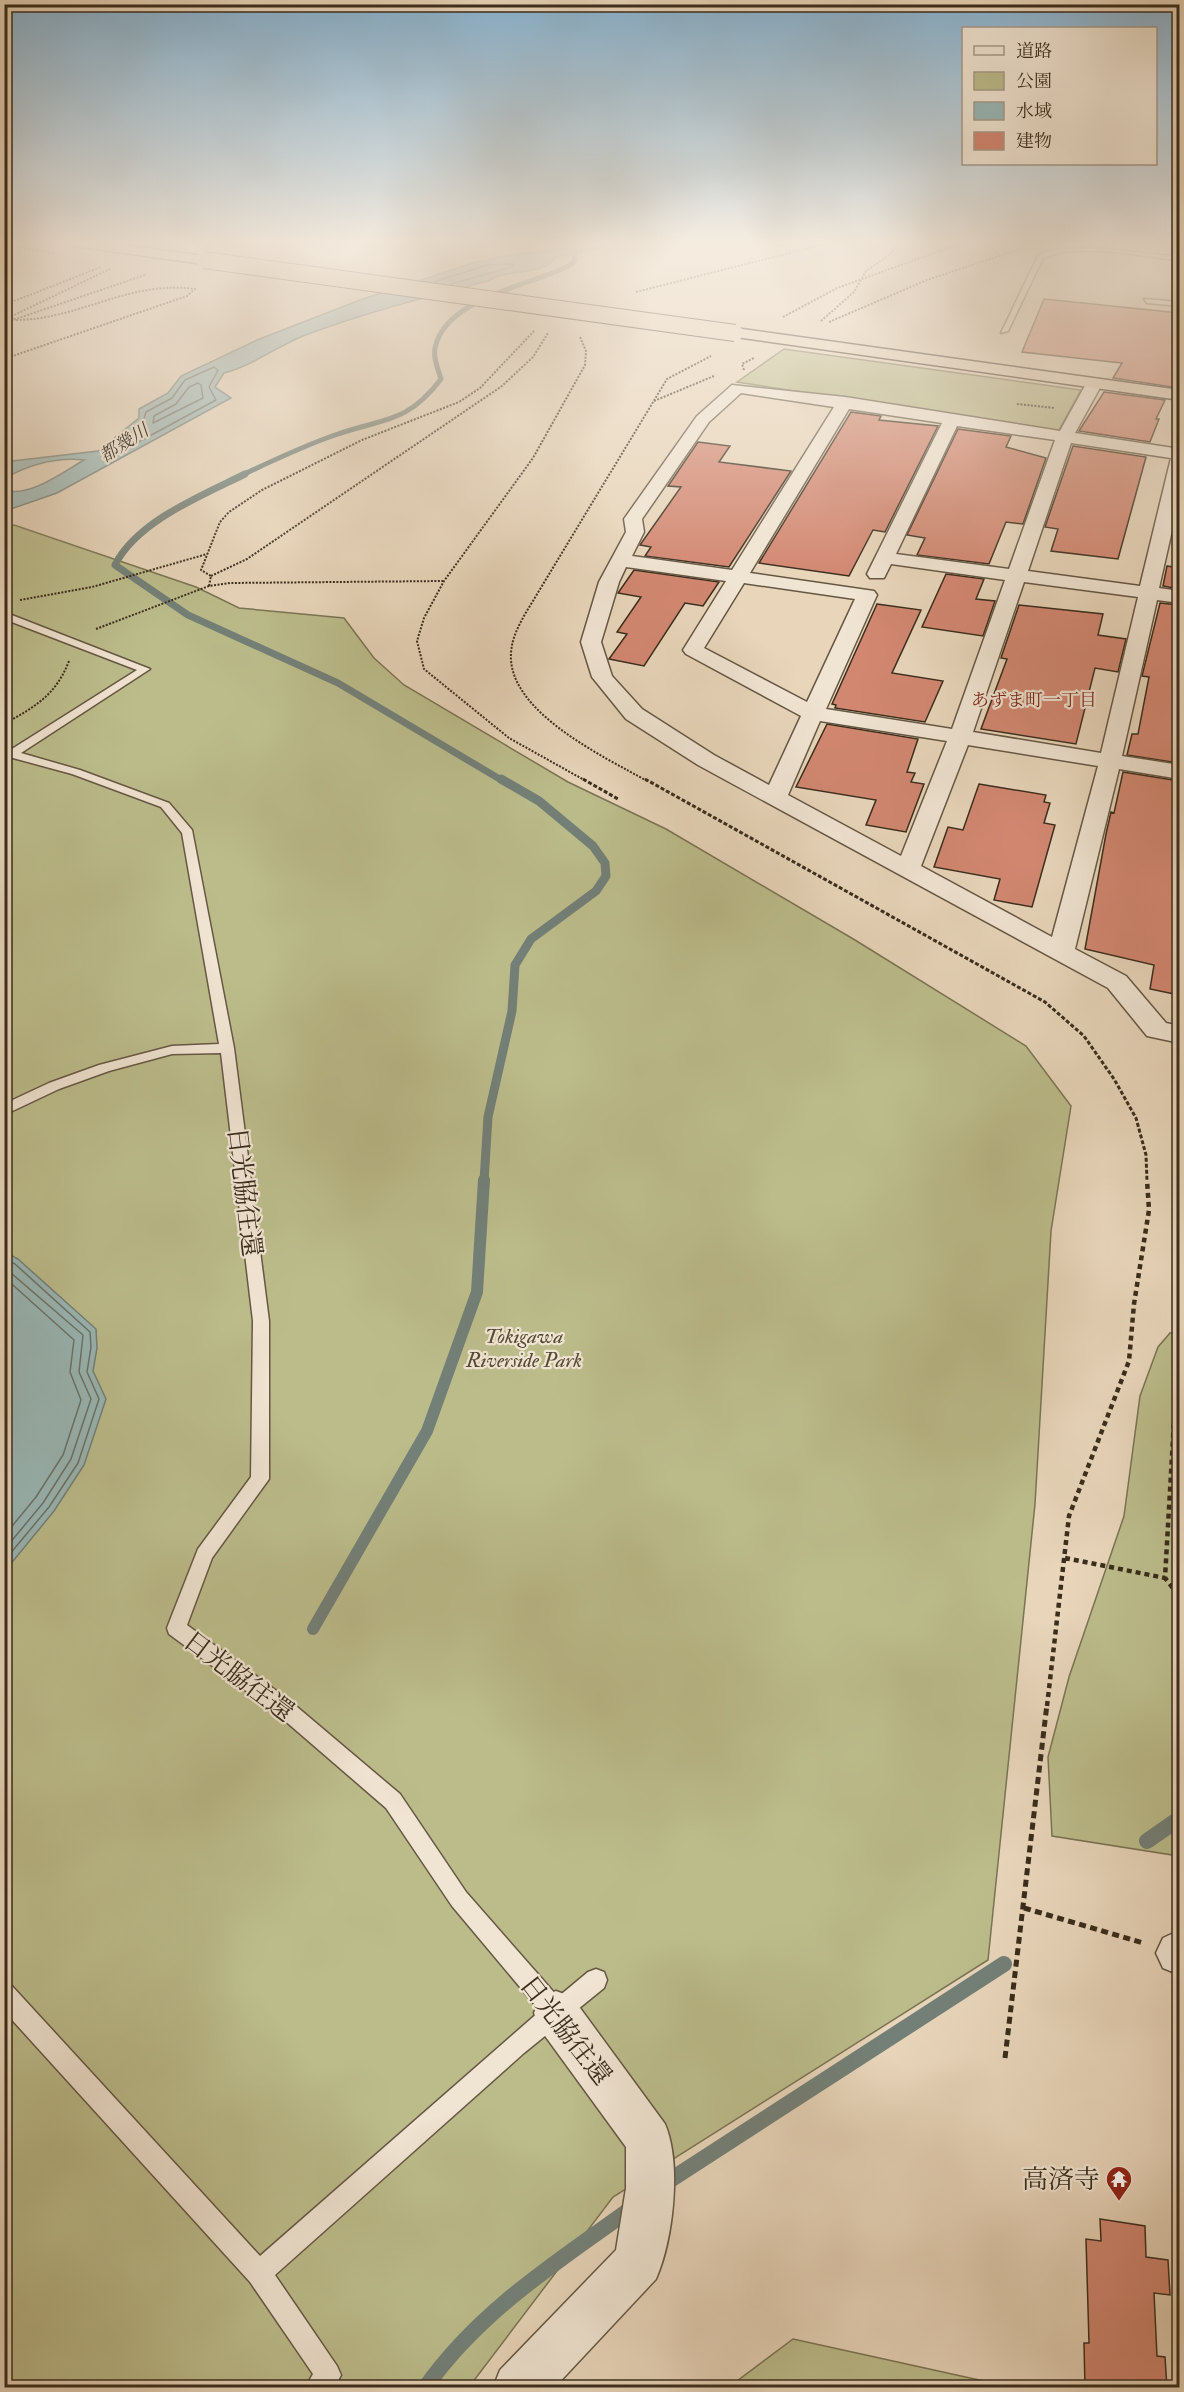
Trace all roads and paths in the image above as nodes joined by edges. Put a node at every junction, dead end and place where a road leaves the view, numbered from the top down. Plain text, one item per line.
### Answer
1 (20, 354) edge
2 (512, 354) edge
3 (535, 354) edge
4 (586, 354) edge
5 (762, 354) edge
6 (895, 354) edge
7 (923, 354) edge
8 (712, 355) dead end
9 (4, 359) edge
10 (720, 373) dead end
11 (745, 375) dead end
12 (1094, 384) junction
13 (1179, 387) edge
14 (1179, 396) edge
15 (654, 401) junction
16 (845, 402) junction
17 (952, 419) junction
18 (1065, 437) junction
19 (1179, 454) edge
20 (207, 554) junction
21 (885, 558) junction
22 (620, 561) junction
23 (211, 576) junction
24 (1017, 576) junction
25 (739, 577) junction
26 (444, 581) junction
27 (209, 586) junction
28 (1148, 593) junction
29 (867, 595) junction
30 (1179, 597) edge
31 (15, 600) dead end
32 (4, 615) edge
33 (89, 633) dead end
34 (70, 658) dead end
35 (811, 713) junction
36 (4, 724) edge
37 (960, 737) junction
38 (8, 756) edge
39 (1110, 761) junction
40 (1179, 772) edge
41 (775, 797) junction
42 (618, 799) dead end
43 (908, 869) junction
44 (1061, 952) junction
45 (1179, 1035) edge
46 (227, 1048) junction
47 (4, 1110) edge
48 (1179, 1419) edge
49 (1065, 1558) junction
50 (1165, 1578) junction
51 (1179, 1597) edge
52 (1024, 1908) junction
53 (1179, 1953) edge
54 (596, 1980) dead end
55 (4, 1994) edge
56 (556, 2013) junction
57 (1005, 2058) dead end
58 (259, 2273) junction
59 (318, 2388) edge
60 (518, 2388) edge

1 - 9 path
2 - 20 path
3 - 23 path
4 - 26 path
5 - 11 path
6 - 12 highway
7 - 13 highway
8 - 15 path
10 - 15 path
12 - 14 highway
12 - 18 street
15 - 49 path
16 - 17 street
16 - 22 street
16 - 25 street
17 - 18 street
17 - 21 street
18 - 19 street
18 - 24 street
19 - 28 street
20 - 23 path
20 - 31 path
21 - 24 street
21 - 29 street
22 - 25 street
22 - 41 street
23 - 27 path
24 - 28 street
24 - 37 street
25 - 29 street
25 - 35 street
26 - 27 path
26 - 42 path
27 - 33 path
28 - 30 street
28 - 39 street
29 - 35 street
32 - 38 lane
34 - 36 path
35 - 37 street
35 - 41 street
37 - 39 street
37 - 43 street
38 - 46 lane, 日光脇往還
39 - 40 street
39 - 44 street
41 - 43 street
43 - 44 street
44 - 45 street
46 - 47 lane
46 - 56 lane, 日光脇往還
48 - 50 path
49 - 50 path
49 - 52 path
50 - 51 path
52 - 53 path
52 - 57 path
54 - 56 lane
55 - 58 lane
56 - 58 lane
56 - 60 street, 日光脇往還
58 - 59 lane

